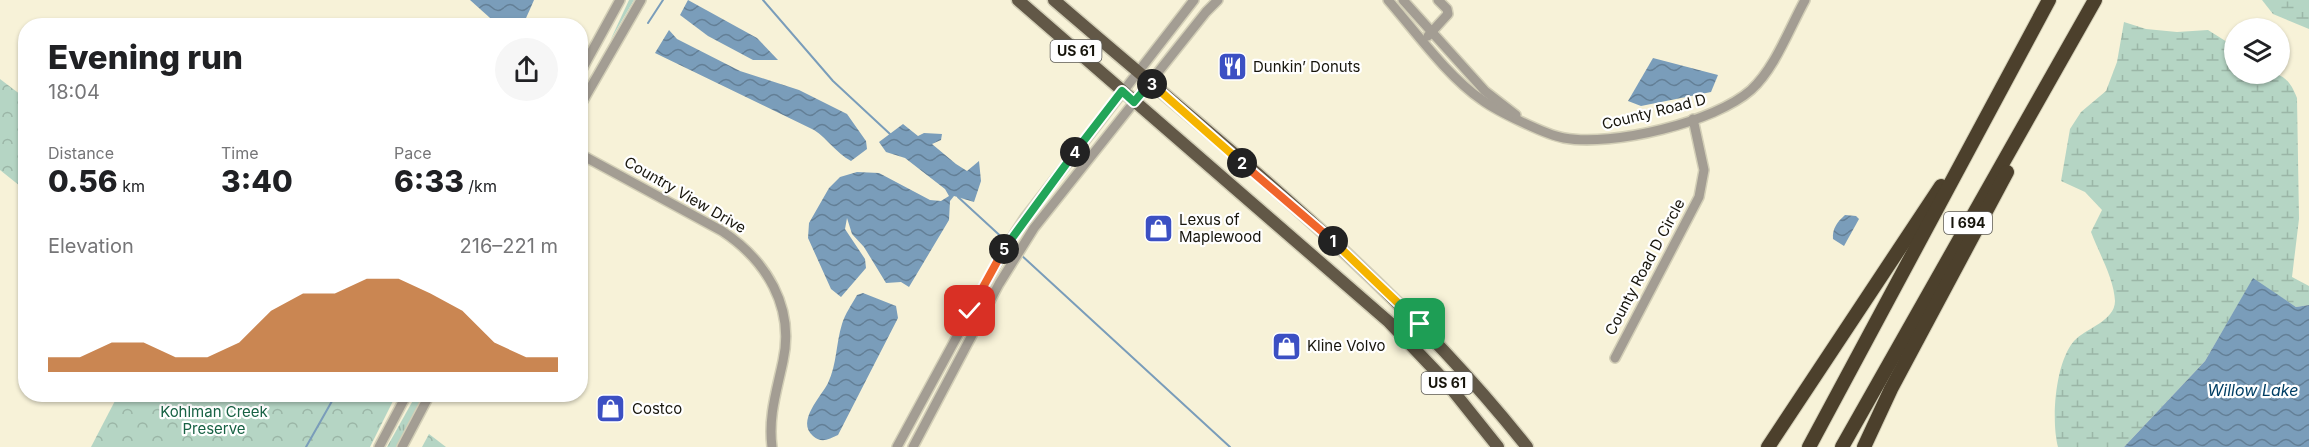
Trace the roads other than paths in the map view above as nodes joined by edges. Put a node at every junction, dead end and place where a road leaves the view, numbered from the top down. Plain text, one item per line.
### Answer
1 (620, 0) edge
2 (641, 0) edge
3 (1018, 0) edge
4 (1054, 0) edge
5 (1194, 0) edge
6 (1218, 0) edge
7 (1388, 0) edge
8 (1403, 0) edge
9 (1438, 0) edge
10 (1805, 0) edge
11 (2049, 0) edge
12 (2095, 0) edge
13 (1432, 32) junction
14 (1424, 40) junction
15 (588, 58) edge
16 (1137, 72) junction
17 (1150, 83) junction
18 (1122, 91) junction
19 (588, 92) edge
20 (1134, 102) junction
21 (1693, 119) junction
22 (1528, 123) junction
23 (588, 158) edge
24 (1963, 159) junction
25 (1615, 358) dead end
26 (404, 402) edge
27 (426, 402) edge
28 (379, 447) edge
29 (402, 447) edge
30 (772, 447) edge
31 (897, 447) edge
32 (913, 447) edge
33 (1498, 447) edge
34 (1527, 447) edge
35 (1768, 447) edge
36 (1809, 447) edge
37 (1842, 447) edge
38 (1864, 447) edge

1 - 15 street
2 - 19 street
3 - 18 main road, US 61
4 - 16 main road, US 61
5 - 16 street
6 - 17 street
7 - 14 street
8 - 13 street
9 - 13 street
10 - 21 street, County Road D
11 - 24 highway, I 694
12 - 37 highway, I 694
12 - 38 highway
13 - 14 street
13 - 22 street
14 - 22 street
16 - 17 main road, US 61
16 - 18 street
17 - 20 street
17 - 34 main road, US 61
18 - 20 main road, US 61
18 - 31 street
20 - 32 street
20 - 33 main road, US 61
21 - 22 street, County Road D
21 - 25 street, County Road D Circle
23 - 30 street, Country View Drive
24 - 35 highway
24 - 36 highway, I 694
26 - 28 street
27 - 29 street

